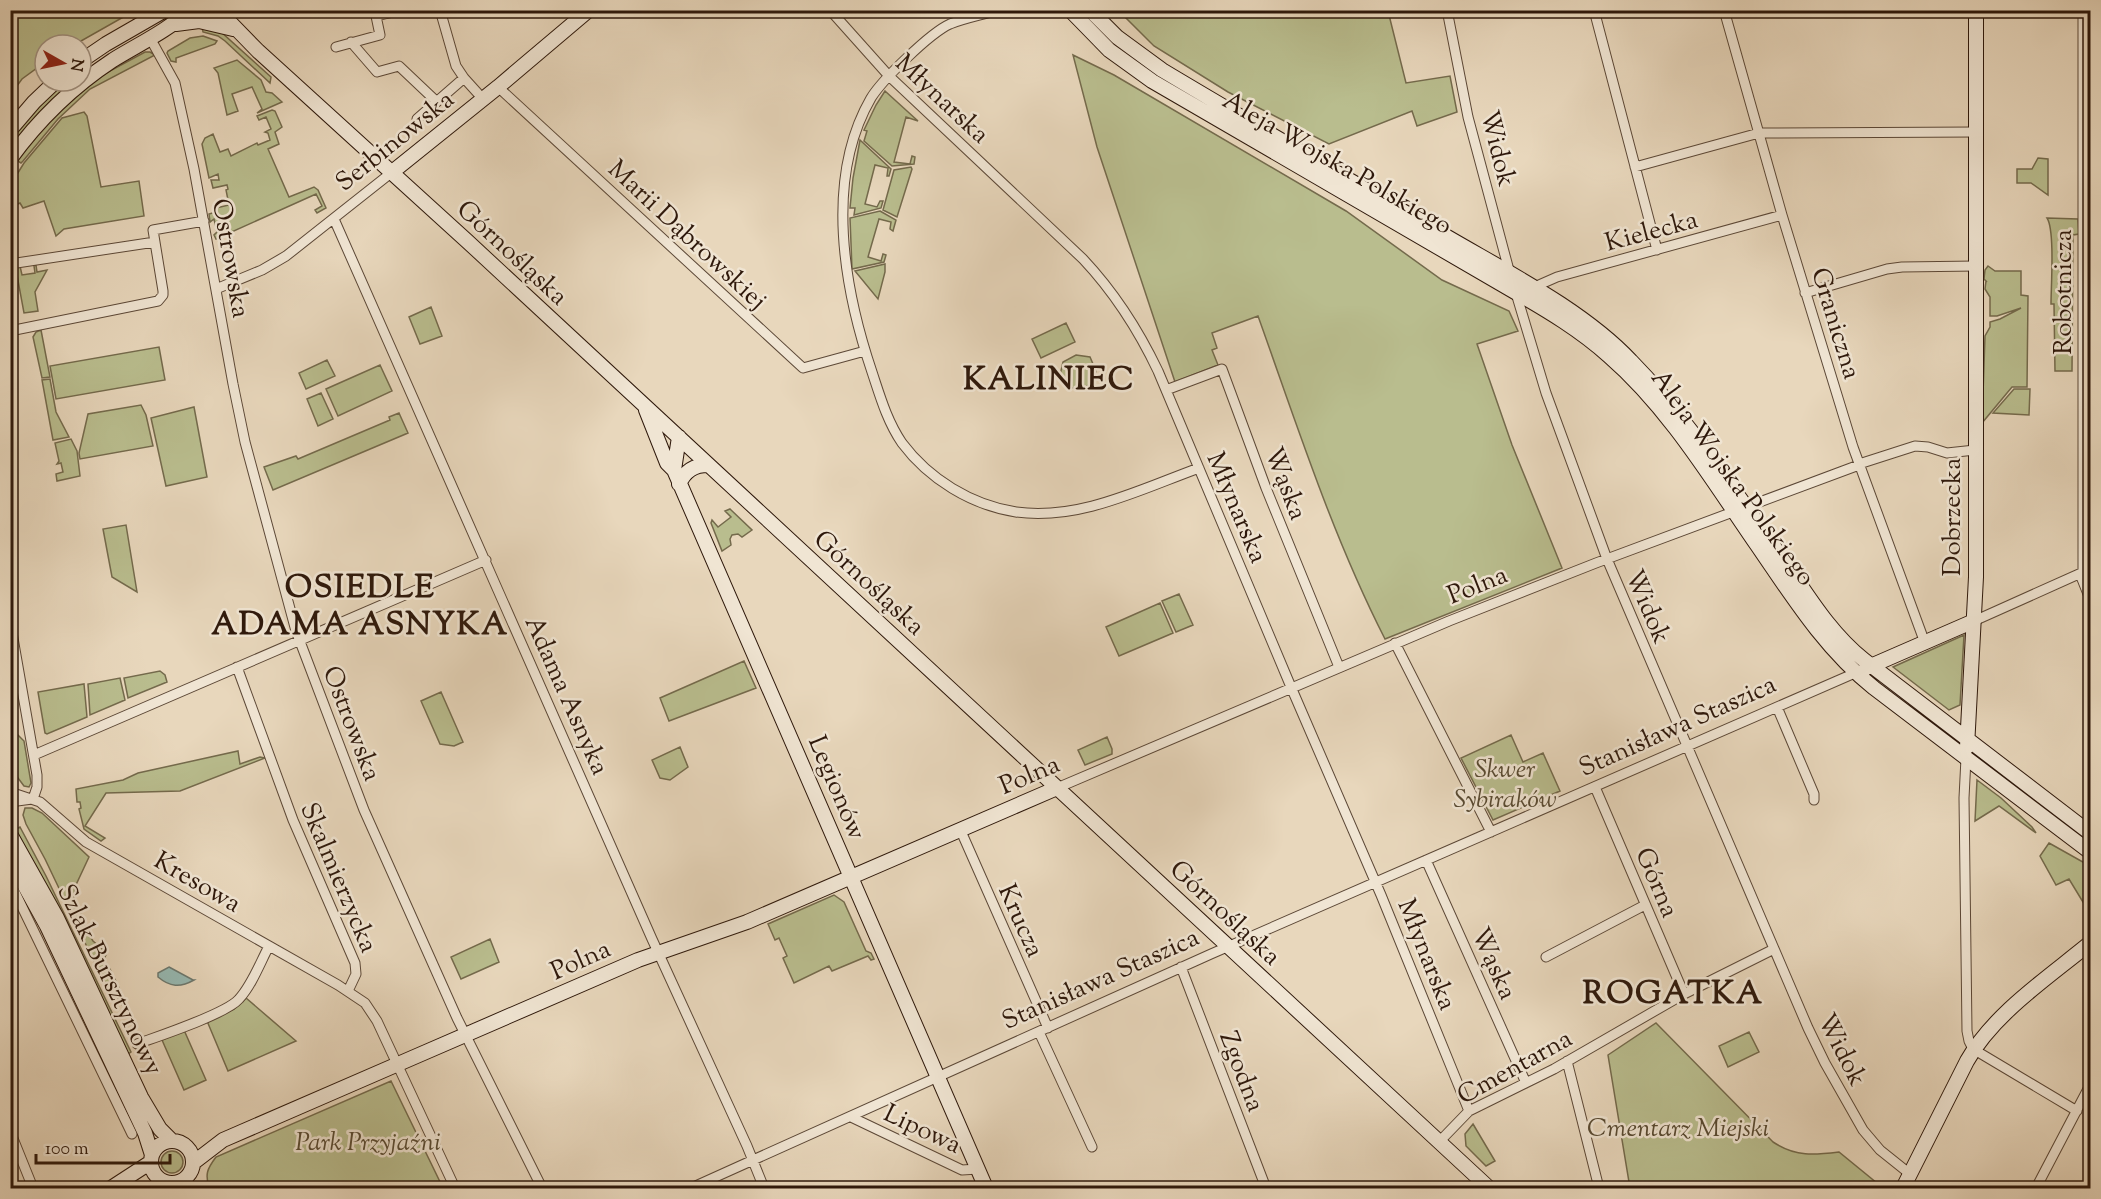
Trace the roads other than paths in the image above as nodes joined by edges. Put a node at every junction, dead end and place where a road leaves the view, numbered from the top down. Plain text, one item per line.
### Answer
1 (165, 10) edge
2 (190, 10) edge
3 (218, 10) edge
4 (402, 10) edge
5 (440, 10) edge
6 (589, 10) edge
7 (830, 10) edge
8 (998, 10) edge
9 (1070, 10) edge
10 (1090, 10) edge
11 (1447, 10) edge
12 (1594, 10) edge
13 (1724, 10) edge
14 (1976, 10) edge
15 (2083, 10) edge
16 (375, 13) edge
17 (151, 15) edge
18 (174, 25) junction
19 (237, 30) junction
20 (150, 38) junction
21 (351, 42) junction
22 (336, 46) dead end
23 (93, 53) edge
24 (889, 76) junction
25 (464, 78) junction
26 (498, 87) junction
27 (45, 93) edge
28 (483, 99) junction
29 (437, 102) junction
30 (417, 119) dead end
31 (10, 130) edge
32 (1976, 132) junction
33 (1759, 134) junction
34 (10, 159) edge
35 (1635, 167) junction
36 (391, 173) junction
37 (1782, 215) junction
38 (334, 219) junction
39 (204, 221) junction
40 (155, 242) junction
41 (1657, 250) junction
42 (10, 264) edge
43 (1976, 266) junction
44 (1510, 274) junction
45 (1532, 288) junction
46 (216, 289) junction
47 (1515, 292) junction
48 (1805, 293) junction
49 (1543, 308) junction
50 (1525, 326) junction
51 (10, 331) edge
52 (865, 351) junction
53 (1166, 390) junction
54 (644, 406) junction
55 (2087, 409) edge
56 (678, 437) junction
57 (1975, 450) junction
58 (663, 452) junction
59 (708, 465) junction
60 (1859, 465) junction
61 (1199, 468) junction
62 (674, 470) junction
63 (680, 484) junction
64 (1740, 509) junction
65 (1607, 559) junction
66 (486, 560) junction
67 (2084, 572) edge
68 (2091, 599) edge
69 (10, 621) edge
70 (1974, 621) junction
71 (299, 640) junction
72 (1395, 643) junction
73 (1924, 643) junction
74 (1871, 666) junction
75 (1339, 667) junction
76 (237, 668) junction
77 (1855, 673) junction
78 (1291, 687) junction
79 (1777, 707) junction
80 (1968, 740) junction
81 (1687, 746) junction
82 (34, 755) junction
83 (1966, 758) junction
84 (1595, 787) junction
85 (1057, 788) junction
86 (10, 792) edge
87 (33, 799) junction
88 (1814, 800) dead end
89 (10, 802) edge
90 (960, 829) junction
91 (1491, 832) junction
92 (2091, 833) edge
93 (10, 834) edge
94 (2091, 852) edge
95 (10, 859) edge
96 (1426, 860) junction
97 (851, 877) junction
98 (10, 882) edge
99 (1376, 882) junction
100 (1645, 905) junction
101 (269, 946) junction
102 (1228, 947) junction
103 (1774, 949) junction
104 (2087, 949) edge
105 (659, 952) junction
106 (1546, 957) dead end
107 (1181, 967) junction
108 (348, 991) junction
109 (1684, 994) junction
110 (1967, 1023) junction
111 (1043, 1030) junction
112 (465, 1035) junction
113 (1984, 1036) junction
114 (137, 1044) dead end
115 (1973, 1049) junction
116 (1567, 1061) junction
117 (396, 1065) junction
118 (938, 1077) junction
119 (1526, 1083) junction
120 (2091, 1085) edge
121 (1469, 1111) junction
122 (2077, 1111) junction
123 (851, 1117) junction
124 (10, 1131) edge
125 (132, 1134) dead end
126 (224, 1140) junction
127 (1439, 1142) junction
128 (179, 1144) junction
129 (1092, 1147) dead end
130 (152, 1159) junction
131 (752, 1161) junction
132 (191, 1168) junction
133 (978, 1169) junction
134 (1910, 1174) junction
135 (157, 1177) junction
136 (173, 1186) edge
137 (2038, 1186) edge
138 (113, 1187) edge
139 (33, 1188) edge
140 (193, 1188) edge
141 (455, 1188) edge
142 (542, 1188) edge
143 (691, 1188) edge
144 (764, 1188) edge
145 (987, 1188) edge
146 (1266, 1188) edge
147 (1489, 1188) edge
148 (1599, 1188) edge
149 (1903, 1188) edge
150 (2049, 1188) edge

1 - 17 street
2 - 18 street
3 - 19 street, Górnośląska
4 - 16 street
5 - 25 street
6 - 26 street, Serbinowska
7 - 24 street, Młynarska
8 - 24 street
9 - 47 street, Aleja Wojska Polskiego
10 - 44 street, Aleja Wojska Polskiego
11 - 44 street, Widok
12 - 35 street
13 - 33 street, Graniczna
14 - 32 street, Dobrzecka
15 - 55 street, Robotnicza
16 - 21 street
17 - 23 street
18 - 19 street
18 - 20 street
19 - 36 street, Górnośląska
20 - 34 street
20 - 39 street, Ostrowska
21 - 22 street
21 - 29 street
24 - 52 street
24 - 53 street, Młynarska
25 - 28 street
25 - 29 street
26 - 28 street, Serbinowska
26 - 52 street, Marii Dąbrowskiej
27 - 31 street
28 - 36 street, Serbinowska
29 - 30 street
32 - 33 street
32 - 43 street, Dobrzecka
33 - 35 street
33 - 37 street, Graniczna
35 - 41 street
36 - 38 street, Serbinowska
36 - 54 street, Górnośląska
37 - 41 street, Kielecka
37 - 48 street, Graniczna
38 - 46 street, Serbinowska
38 - 66 street, Adama Asnyka
39 - 40 street
39 - 46 street, Ostrowska
40 - 42 street
40 - 51 street
41 - 45 street, Kielecka
43 - 48 street
43 - 57 street, Dobrzecka
44 - 45 street, Aleja Wojska Polskiego
44 - 47 street, Widok
45 - 64 street, Aleja Wojska Polskiego
46 - 71 street, Ostrowska
47 - 49 street, Aleja Wojska Polskiego
47 - 50 street, Widok
48 - 60 street, Graniczna
49 - 50 street
49 - 64 street, Aleja Wojska Polskiego
50 - 65 street, Widok
52 - 61 street
53 - 61 street, Młynarska
53 - 75 street, Wąska
54 - 56 street, Górnośląska
54 - 58 street, Legionów
55 - 67 street, Robotnicza
56 - 58 street
56 - 59 street, Górnośląska
56 - 62 street
57 - 60 street, Polna
57 - 70 street, Dobrzecka
58 - 62 street, Legionów
59 - 63 street
59 - 85 street, Górnośląska
60 - 64 street, Polna
60 - 73 street, Graniczna
61 - 78 street, Młynarska
62 - 63 street, Legionów
63 - 97 street, Legionów
64 - 65 street, Polna
64 - 74 street, Aleja Wojska Polskiego
64 - 77 street, Aleja Wojska Polskiego
65 - 72 street, Polna
65 - 81 street, Widok
66 - 71 street
66 - 105 street, Adama Asnyka
67 - 68 street
67 - 70 street, Stanisława Staszica
69 - 82 street
70 - 73 street, Stanisława Staszica
70 - 80 street, Dobrzecka
71 - 76 street
71 - 112 street, Ostrowska
72 - 75 street, Polna
72 - 91 street
73 - 74 street, Stanisława Staszica
74 - 77 street, Stanisława Staszica
74 - 80 street, Aleja Wojska Polskiego
75 - 78 street, Polna
76 - 82 street
76 - 108 street, Skalmierzycka
77 - 79 street, Stanisława Staszica
77 - 83 street, Aleja Wojska Polskiego
78 - 85 street, Polna
78 - 99 street, Młynarska
79 - 81 street, Stanisława Staszica
79 - 88 street
80 - 83 street, Dobrzecka
80 - 92 street, Aleja Wojska Polskiego
81 - 84 street, Stanisława Staszica
81 - 103 street, Widok
82 - 87 street
83 - 94 street, Aleja Wojska Polskiego
83 - 110 street, Dobrzecka
84 - 91 street, Stanisława Staszica
84 - 100 street, Górna
85 - 90 street, Polna
85 - 102 street, Górnośląska
86 - 87 street, Kresowa
87 - 89 street
87 - 101 street, Kresowa
90 - 97 street, Polna
90 - 111 street, Krucza
91 - 96 street, Stanisława Staszica
93 - 128 street, Szlak Bursztynowy
95 - 130 street, Szlak Bursztynowy
96 - 99 street, Stanisława Staszica
96 - 119 street, Wąska
97 - 105 street, Polna
97 - 118 street, Legionów
98 - 125 street
99 - 102 street, Stanisława Staszica
99 - 121 street, Młynarska
100 - 106 street
100 - 109 street, Górna
101 - 108 street, Kresowa
101 - 114 street
102 - 107 street, Stanisława Staszica
102 - 127 street, Górnośląska
103 - 109 street, Cmentarna
103 - 134 street, Widok
104 - 113 street
105 - 112 street, Polna
105 - 131 street, Adama Asnyka
107 - 111 street, Stanisława Staszica
107 - 146 street, Zgodna
108 - 117 street, Skalmierzycka
109 - 116 street, Cmentarna
110 - 113 street
110 - 115 street, Dobrzecka
111 - 118 street, Stanisława Staszica
111 - 129 street, Krucza
112 - 117 street, Polna
112 - 142 street, Ostrowska
113 - 115 street
115 - 122 street
115 - 134 street
116 - 119 street, Cmentarna
116 - 148 street
117 - 126 street, Polna
117 - 141 street, Skalmierzycka
118 - 123 street, Stanisława Staszica
118 - 133 street, Legionów
119 - 121 street, Cmentarna
120 - 122 street
121 - 127 street, Cmentarna
122 - 137 street
123 - 131 street, Stanisława Staszica
123 - 133 street, Lipowa
124 - 139 street
126 - 128 street, Polna
126 - 132 street, Polna
127 - 147 street, Górnośląska
128 - 130 street
128 - 132 street
130 - 135 street
130 - 138 street
131 - 143 street, Stanisława Staszica
131 - 144 street, Adama Asnyka
132 - 136 street
132 - 140 street
133 - 145 street, Legionów
134 - 149 street
135 - 136 street
135 - 138 street
137 - 150 street

